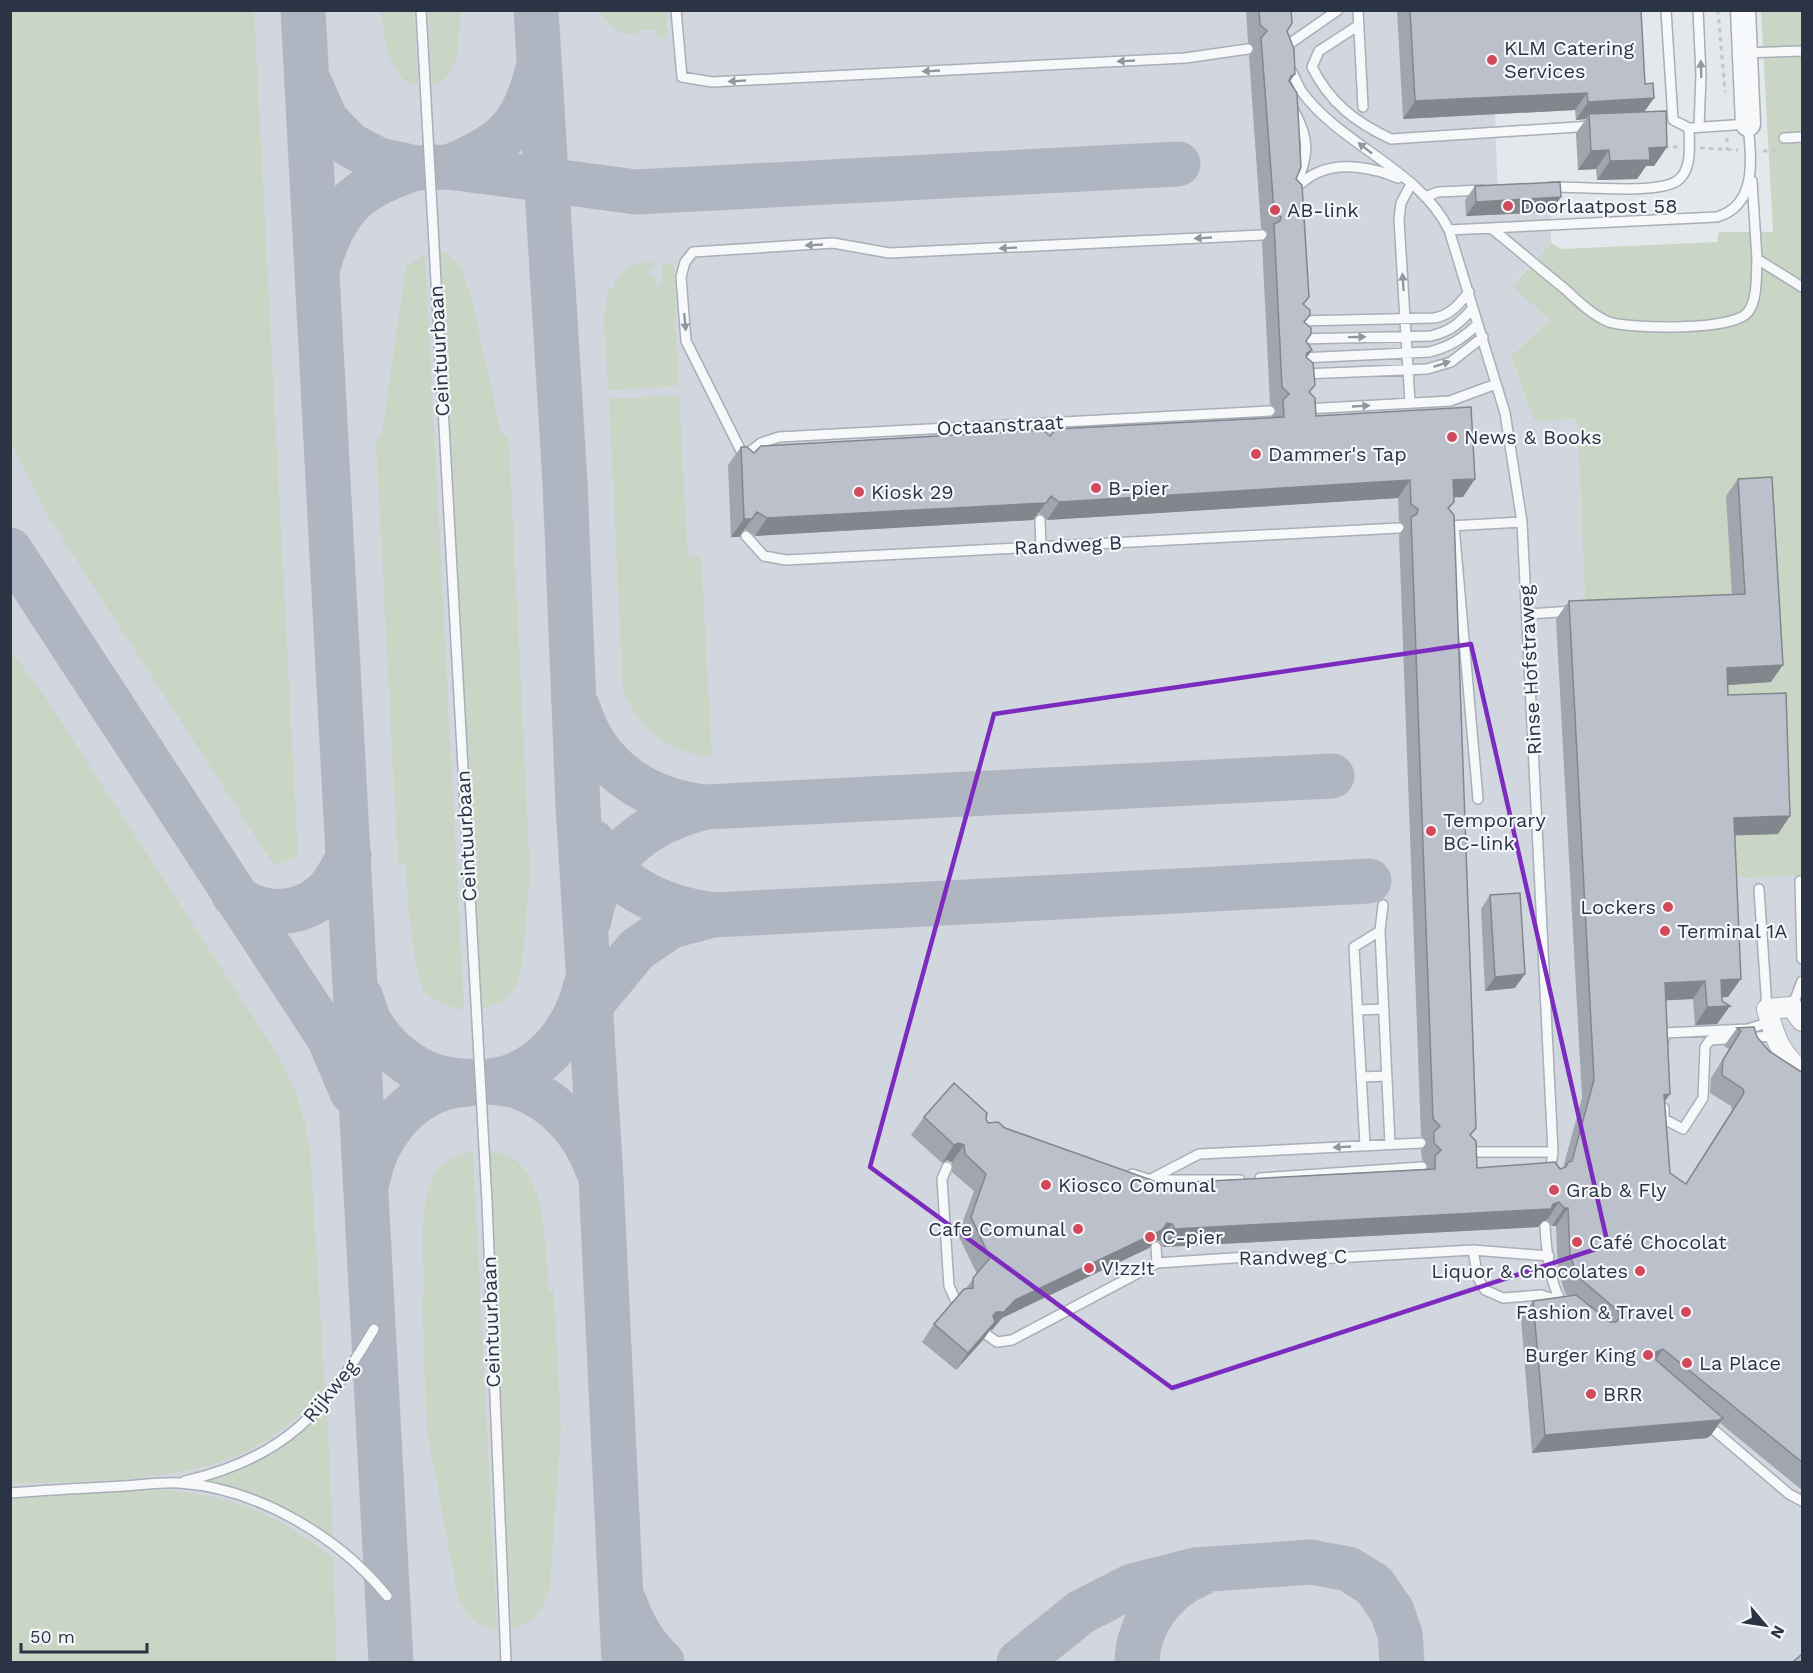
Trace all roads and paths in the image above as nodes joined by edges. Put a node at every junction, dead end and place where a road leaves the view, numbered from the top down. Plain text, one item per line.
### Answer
1 (421, 10) edge
2 (676, 10) edge
3 (1338, 10) edge
4 (1358, 10) edge
5 (1666, 10) edge
6 (1698, 10) edge
7 (1718, 10) edge
8 (1743, 10) edge
9 (1359, 26) junction
10 (1248, 49) dead end
11 (1803, 51) edge
12 (1745, 53) junction
13 (1288, 102) edge
14 (1363, 107) dead end
15 (1737, 125) junction
16 (1604, 126) edge
17 (1699, 127) junction
18 (1689, 128) junction
19 (1803, 137) edge
20 (1784, 138) dead end
21 (1689, 147) junction
22 (1662, 148) edge
23 (1727, 150) junction
24 (1750, 150) junction
25 (1784, 150) dead end
26 (1751, 172) junction
27 (1411, 184) junction
28 (1542, 187) edge
29 (1496, 189) edge
30 (1425, 197) junction
31 (1491, 228) junction
32 (1449, 230) junction
33 (1262, 235) dead end
34 (1757, 259) junction
35 (1803, 287) edge
36 (1468, 292) junction
37 (1473, 308) junction
38 (1405, 319) junction
39 (1297, 321) edge
40 (1478, 324) junction
41 (1406, 336) junction
42 (1483, 337) junction
43 (1298, 339) edge
44 (1407, 353) junction
45 (1299, 358) edge
46 (1408, 370) junction
47 (1300, 374) edge
48 (1496, 384) junction
49 (1410, 404) junction
50 (1303, 409) edge
51 (1270, 411) dead end
52 (1036, 423) junction
53 (1037, 435) edge
54 (1040, 520) edge
55 (1522, 522) junction
56 (1454, 525) junction
57 (1442, 526) edge
58 (1399, 528) dead end
59 (746, 536) edge
60 (1041, 546) junction
61 (1582, 610) edge
62 (1528, 614) junction
63 (1478, 799) dead end
64 (1803, 881) edge
65 (1760, 889) dead end
66 (1383, 905) dead end
67 (1380, 932) junction
68 (1803, 959) edge
69 (1803, 981) edge
70 (1384, 1009) junction
71 (1358, 1010) junction
72 (1797, 1014) edge
73 (1771, 1022) junction
74 (1664, 1054) edge
75 (1803, 1072) edge
76 (1387, 1076) junction
77 (1362, 1077) junction
78 (1664, 1097) edge
79 (1421, 1143) dead end
80 (1390, 1144) junction
81 (1365, 1145) junction
82 (1464, 1152) edge
83 (1553, 1152) junction
84 (946, 1167) dead end
85 (1422, 1167) edge
86 (1118, 1169) edge
87 (1151, 1180) junction
88 (1549, 1180) edge
89 (1152, 1190) edge
90 (1545, 1226) edge
91 (1156, 1247) edge
92 (1473, 1250) junction
93 (1549, 1256) junction
94 (1157, 1263) junction
95 (956, 1301) edge
96 (1560, 1301) junction
97 (1576, 1314) edge
98 (374, 1329) dead end
99 (987, 1335) edge
100 (1695, 1413) edge
101 (177, 1483) junction
102 (10, 1493) edge
103 (1803, 1501) edge
104 (387, 1596) dead end
105 (506, 1662) edge

1 - 105 lane, Ceintuurbaan
10 -> 2 lane
27 -> 3 lane, Rinse Hofstraweg
4 - 9 lane
5 - 18 lane
17 -> 6 lane
7 - 15 path
8 - 12 street
9 - 14 lane
9 - 16 lane
11 - 12 lane
12 - 15 street
13 - 27 lane, Rinse Hofstraweg
15 - 17 lane
15 - 23 path
15 - 24 lane
17 - 18 lane
18 - 21 lane
19 - 20 lane
21 - 22 path
21 - 23 path
21 - 28 lane
23 - 24 path
24 - 25 path
24 - 26 lane
26 - 31 lane
26 - 34 lane
27 - 30 lane, Rinse Hofstraweg
38 -> 27 lane
29 - 30 lane
30 - 32 lane, Rinse Hofstraweg
31 - 32 lane
31 - 34 lane
32 - 36 lane, Rinse Hofstraweg
33 -> 52 lane, Octaanstraat
34 - 35 lane
36 - 37 lane, Rinse Hofstraweg
36 - 38 lane
37 - 40 lane, Rinse Hofstraweg
37 - 41 lane
38 - 39 lane
38 - 41 lane
40 - 42 lane, Rinse Hofstraweg
40 - 44 lane
43 -> 41 lane
41 - 44 lane
46 -> 42 lane
42 - 48 lane, Rinse Hofstraweg
44 - 45 lane
44 - 46 lane
46 - 47 lane
46 - 49 lane
48 - 49 lane
48 - 55 lane, Rinse Hofstraweg
50 -> 49 lane
51 - 52 lane, Octaanstraat
52 - 53 lane
54 - 60 lane
55 - 56 lane
55 - 62 lane, Rinse Hofstraweg
56 - 57 lane
56 - 63 lane
58 - 60 lane, Randweg B
59 - 60 lane, Randweg B
61 - 62 lane
62 - 83 lane, Rinse Hofstraweg
64 - 68 lane
65 - 73 lane
66 - 67 lane
67 - 70 lane
67 - 71 lane
69 - 72 lane
70 - 71 lane
70 - 76 lane
71 - 77 lane
72 - 73 street
73 - 74 lane
73 - 75 street
73 - 78 lane
76 - 77 lane
76 - 80 lane
77 - 81 lane
79 - 80 lane
80 - 81 lane
81 -> 87 lane
82 - 83 lane
83 - 88 lane, Rinse Hofstraweg
84 - 95 lane
85 - 87 lane
86 - 87 lane
87 - 89 lane
90 - 93 lane
91 - 94 lane
92 - 93 lane, Randweg C
92 - 94 lane, Randweg C
92 - 96 lane
93 - 96 lane
94 - 99 lane, Randweg C
96 - 97 lane
98 - 101 lane, Rijkweg
100 - 103 lane
101 - 102 lane, Rijkweg
101 - 104 lane, Rijkweg

